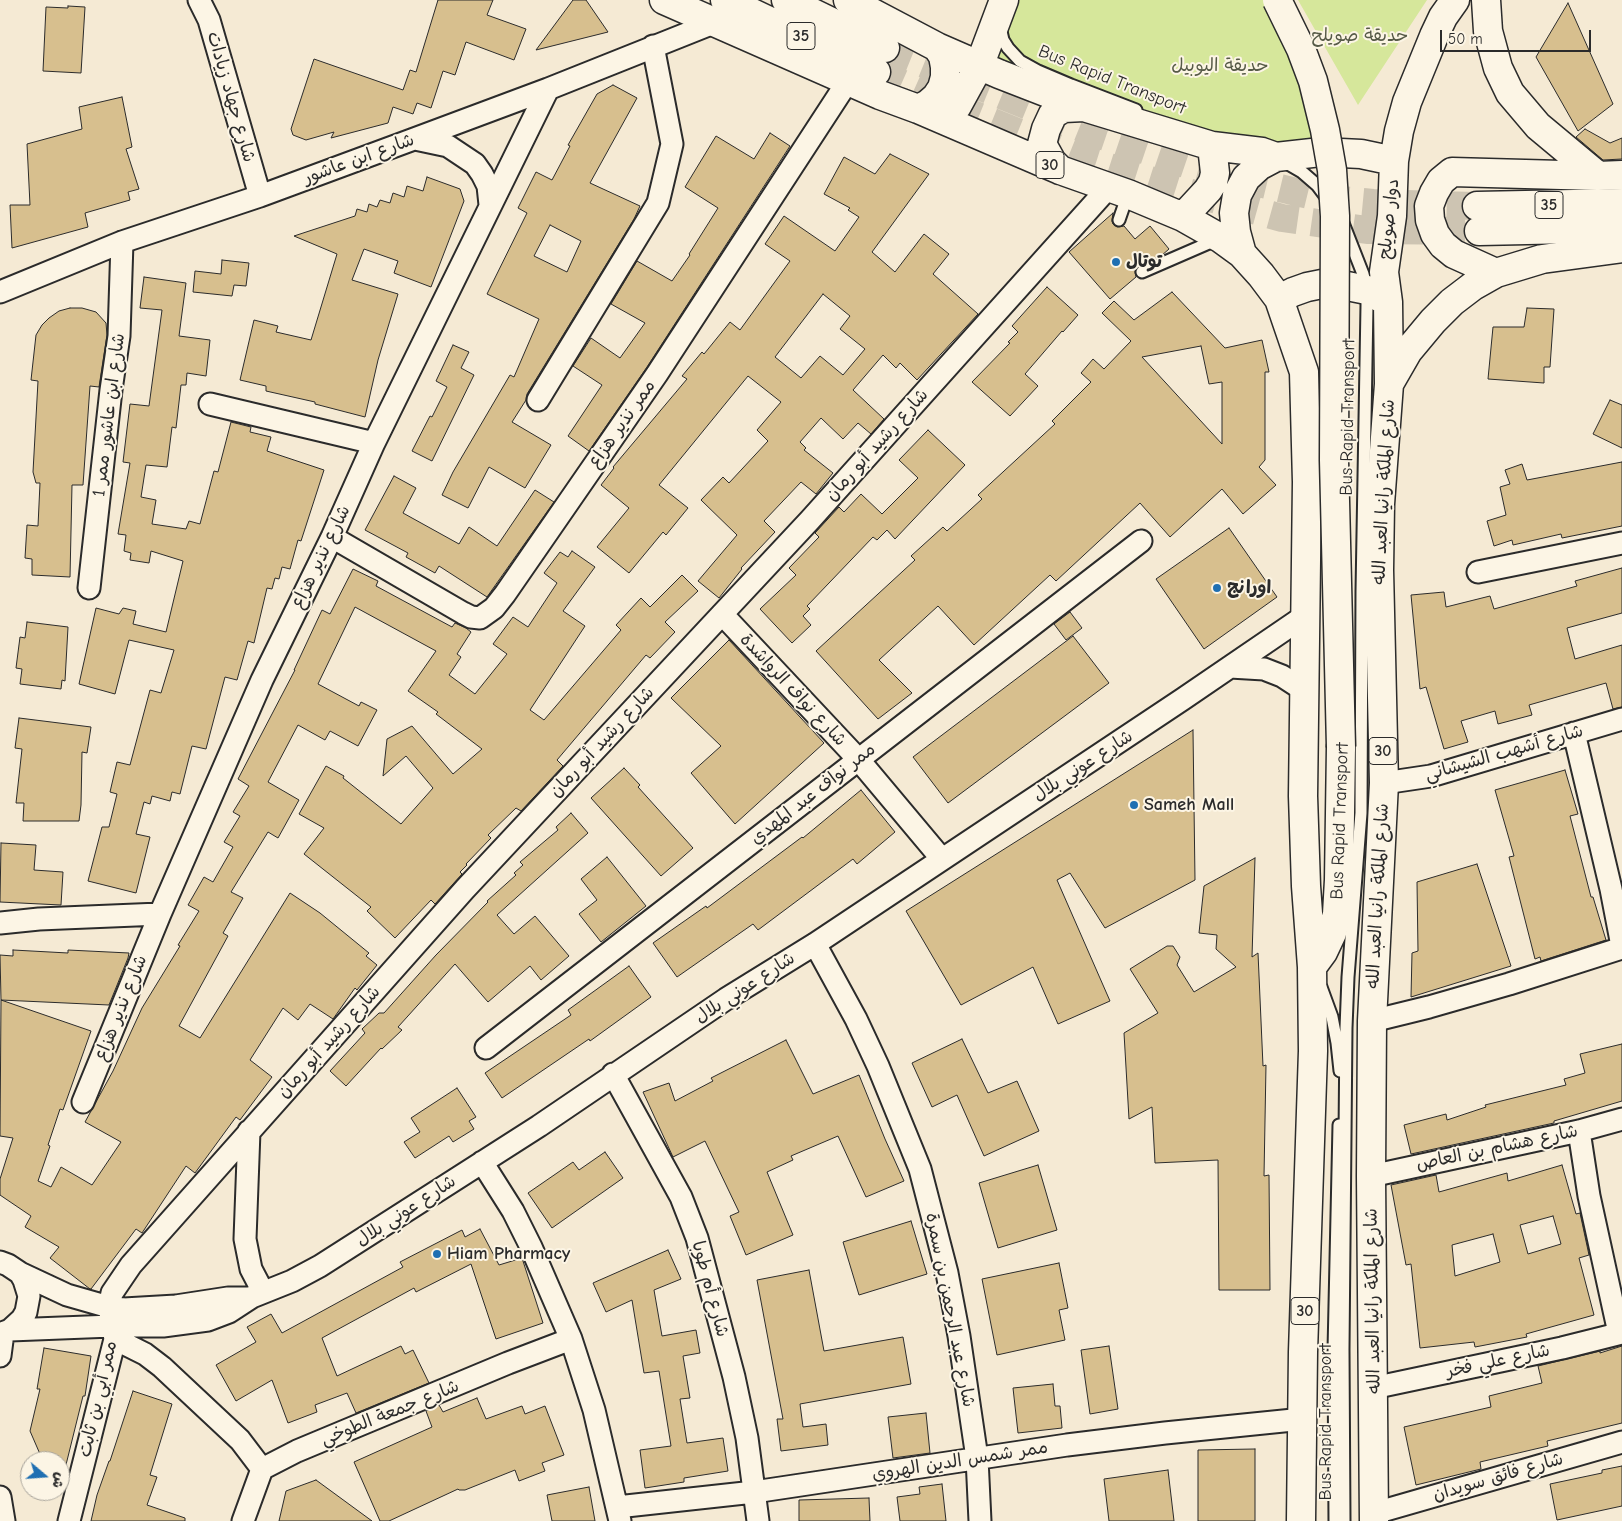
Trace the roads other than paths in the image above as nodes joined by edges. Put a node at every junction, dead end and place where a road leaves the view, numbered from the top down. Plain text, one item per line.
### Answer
1 (199, 0) edge
2 (664, 0) edge
3 (786, 0) edge
4 (849, 0) edge
5 (1277, 0) edge
6 (1455, 0) edge
7 (1486, 0) edge
8 (998, 4) edge
9 (721, 11) edge
10 (653, 46) junction
11 (937, 47) junction
12 (976, 62) junction
13 (848, 81) junction
14 (548, 89) junction
15 (1084, 107) junction
16 (918, 109) junction
17 (944, 120) junction
18 (414, 139) junction
19 (1212, 146) junction
20 (1276, 157) junction
21 (1394, 161) junction
22 (1060, 170) junction
23 (1610, 176) edge
24 (1118, 190) junction
25 (260, 196) junction
26 (1622, 203) edge
27 (490, 205) junction
28 (1183, 217) junction
29 (1119, 220) dead end
30 (1622, 228) edge
31 (1220, 238) junction
32 (122, 242) junction
33 (1622, 248) edge
34 (1242, 254) junction
35 (1142, 272) dead end
36 (1496, 273) junction
37 (1379, 288) junction
38 (0, 292) edge
39 (1279, 299) junction
40 (1390, 384) junction
41 (538, 400) dead end
42 (210, 404) dead end
43 (374, 443) junction
44 (332, 537) junction
45 (1141, 541) dead end
46 (1622, 543) edge
47 (1478, 572) dead end
48 (89, 588) dead end
49 (722, 614) junction
50 (1306, 615) junction
51 (1230, 667) junction
52 (1305, 691) junction
53 (1622, 719) edge
54 (1574, 733) junction
55 (858, 759) junction
56 (1384, 783) junction
57 (941, 858) junction
58 (160, 914) junction
59 (0, 923) edge
60 (815, 944) junction
61 (1622, 947) edge
62 (1312, 968) junction
63 (1372, 1021) junction
64 (486, 1048) dead end
65 (614, 1074) junction
66 (83, 1102) dead end
67 (1622, 1119) edge
68 (250, 1131) junction
69 (1579, 1131) junction
70 (482, 1162) junction
71 (1371, 1176) junction
72 (7, 1263) edge
73 (258, 1295) junction
74 (112, 1324) junction
75 (4, 1332) edge
76 (1620, 1333) edge
77 (571, 1339) junction
78 (0, 1356) edge
79 (1373, 1388) junction
80 (1303, 1420) junction
81 (1622, 1442) edge
82 (977, 1458) junction
83 (262, 1469) junction
84 (754, 1492) junction
85 (0, 1497) edge
86 (618, 1514) edge
87 (1374, 1517) edge
88 (4, 1521) edge
89 (69, 1521) edge
90 (243, 1521) edge
91 (758, 1521) edge
92 (980, 1521) edge
93 (1301, 1521) edge
94 (1335, 1521) edge
95 (1344, 1521) edge

1 - 25 street, شارع جهاد زيادات
2 - 9 main road
3 - 9 main road, 35
4 - 11 main road
5 - 62 main road, bridge
6 - 21 main road, 30
7 - 23 main road
8 - 12 main road
8 - 19 lane, Bus Rapid Transport
9 - 10 street, شارع ابن عاشور
9 - 13 main road
10 - 14 street, شارع ابن عاشور
10 - 41 street
11 - 12 main road
11 - 16 main road
12 - 15 main road
12 - 17 main road
13 - 16 main road
13 - 44 street, ممر نذير هزاع
14 - 18 street, شارع ابن عاشور
14 - 27 street, شارع نذير هزاع
15 - 19 main road
15 - 22 main road
16 - 17 main road, 30
17 - 22 main road, 30
18 - 25 street, شارع ابن عاشور
18 - 27 street
19 - 20 main road
19 - 28 main road
20 - 21 main road, دوار صويلح
20 - 34 main road, دوار صويلح
20 - 37 lane, Bus Rapid Transport
21 - 37 main road, دوار صويلح / 30
22 - 24 main road, 30
23 - 36 main road
24 - 28 main road, 30
24 - 29 lane
24 - 49 street, شارع رشيد أبو رمان
25 - 32 street, شارع ابن عاشور
26 - 30 main road, 35
27 - 43 street, شارع نذير هزاع
28 - 31 main road
31 - 34 main road
31 - 35 lane
32 - 38 street, شارع ابن عاشور
32 - 48 street, شارع ابن عاشور ممر 1
33 - 36 main road
34 - 39 main road
36 - 40 main road
37 - 39 main road
37 - 40 main road, شارع الملكة رانيا العبد الله / 30
37 - 95 lane, Bus Rapid Transport
39 - 50 main road, 30
40 - 56 main road, شارع الملكة رانيا العبد الله / 30
42 - 43 street
43 - 44 street, شارع نذير هزاع
44 - 58 street, شارع نذير هزاع
45 - 55 street, ممر نواف عبد المهدي
46 - 47 street
49 - 55 street, شارع نواف الرواشدة
49 - 68 street, شارع رشيد أبو رمان
50 - 51 street, شارع عوني بلال
50 - 52 main road, 30
51 - 52 street
51 - 57 street, شارع عوني بلال
52 - 62 main road, 30
53 - 54 street, شارع أشهب الشيشاني
54 - 56 street, شارع أشهب الشيشاني
54 - 61 street
55 - 57 street, شارع نواف الرواشدة
55 - 64 street, ممر نواف عبد المهدي
56 - 63 main road, شارع الملكة رانيا العبد الله / 30
57 - 60 street, شارع عوني بلال
58 - 59 street
58 - 66 street, شارع نذير هزاع
60 - 65 street, شارع عوني بلال
60 - 82 street, شارع عبد الرحمن بن سمرة
61 - 63 street
62 - 80 main road, 30
62 - 94 lane, Bus Rapid Transport
63 - 71 main road, شارع الملكة رانيا العبد الله / 30
65 - 70 street, شارع عوني بلال
65 - 84 street, شارع أم طوبا
67 - 69 street, شارع هشام بن العاص
68 - 73 street
68 - 74 street, شارع رشيد أبو رمان
69 - 71 street, شارع هشام بن العاص
69 - 76 street
70 - 73 street, شارع عوني بلال
70 - 77 street
71 - 79 main road, شارع الملكة رانيا العبد الله / 30
72 - 74 street, شارع عوني بلال
72 - 75 street
73 - 74 street, شارع عوني بلال
74 - 75 street, شارع عوني بلال
74 - 83 street
74 - 89 street, ممر أبي بن ثابت
75 - 78 street
76 - 79 street, شارع علي فخر
77 - 83 street, شارع جمعة الطوخي
77 - 86 street
79 - 87 main road, شارع الملكة رانيا العبد الله / 30
80 - 82 street, ممر شمس الدين الهروي
80 - 93 main road, 30
81 - 87 street, شارع فائق سويدان
82 - 84 street, ممر شمس الدين الهروي
82 - 92 street, شارع عبد الرحمن بن سمرة
83 - 90 street
84 - 86 street, ممر شمس الدين الهروي
84 - 91 street, شارع أم طوبا
85 - 88 street

